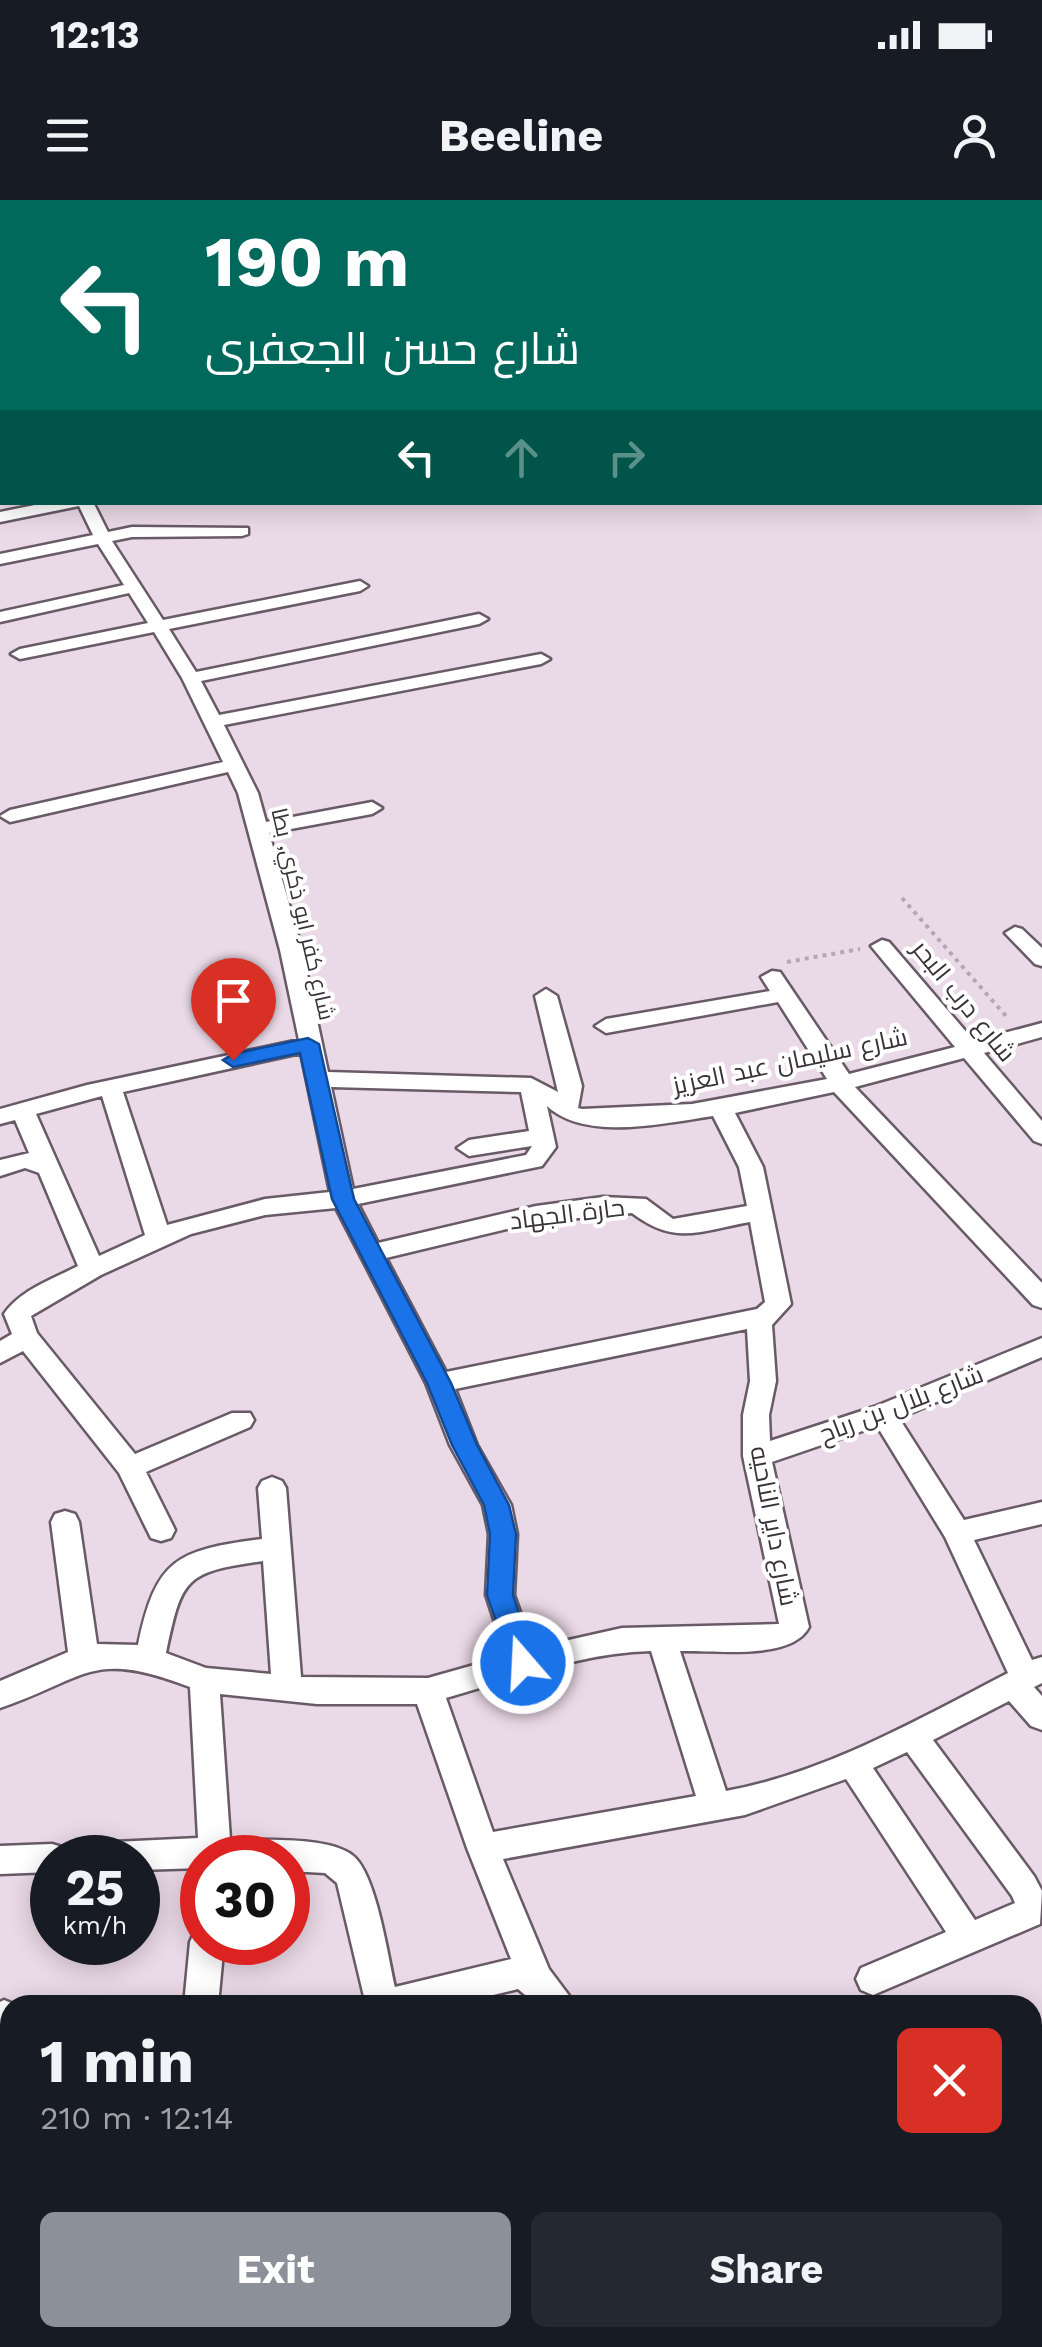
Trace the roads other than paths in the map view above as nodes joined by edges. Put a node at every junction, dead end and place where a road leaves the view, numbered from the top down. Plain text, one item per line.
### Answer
1 (63, 505) edge
2 (86, 505) edge
3 (0, 518) edge
4 (242, 531) dead end
5 (102, 537) junction
6 (0, 558) edge
7 (360, 586) dead end
8 (136, 587) junction
9 (0, 617) edge
10 (479, 619) dead end
11 (159, 625) junction
12 (20, 654) dead end
13 (540, 659) dead end
14 (191, 678) junction
15 (212, 722) junction
16 (234, 765) junction
17 (372, 808) dead end
18 (10, 816) dead end
19 (260, 829) junction
20 (1014, 933) dead end
21 (882, 946) road end
22 (1042, 960) edge
23 (546, 996) dead end
24 (606, 1026) dead end
25 (1033, 1032) edge
26 (308, 1044) junction
27 (968, 1051) junction
28 (316, 1079) junction
29 (839, 1081) junction
30 (532, 1085) junction
31 (110, 1087) junction
32 (721, 1108) junction
33 (566, 1111) junction
34 (12, 1114) edge
35 (542, 1136) junction
36 (1042, 1136) edge
37 (469, 1148) dead end
38 (45, 1164) junction
39 (0, 1168) edge
40 (343, 1199) junction
41 (759, 1212) junction
42 (158, 1236) junction
43 (370, 1253) junction
44 (92, 1268) junction
45 (1042, 1298) edge
46 (767, 1316) junction
47 (16, 1323) edge
48 (1042, 1347) edge
49 (0, 1354) edge
50 (439, 1383) junction
51 (883, 1414) junction
52 (240, 1420) dead end
53 (757, 1456) junction
54 (130, 1467) junction
55 (272, 1488) dead end
56 (1042, 1512) edge
57 (65, 1522) dead end
58 (161, 1530) dead end
59 (957, 1534) junction
60 (276, 1548) junction
61 (660, 1638) junction
62 (84, 1658) junction
63 (150, 1659) junction
64 (523, 1663) junction
65 (1027, 1677) edge
66 (204, 1680) junction
67 (287, 1688) junction
68 (428, 1690) junction
69 (0, 1695) edge
70 (1042, 1718) edge
71 (914, 1736) junction
72 (852, 1764) junction
73 (714, 1806) junction
74 (213, 1835) edge
75 (483, 1848) junction
76 (310, 1858) edge
77 (30, 1859) edge
78 (0, 1860) edge
79 (968, 1938) junction
80 (205, 1965) edge
81 (873, 1979) dead end
82 (536, 1980) junction
83 (202, 1995) edge
84 (382, 1995) edge
85 (423, 1995) edge
86 (550, 1995) edge

1 - 3 street
2 - 5 street, شارع كفر ابو ذكري, بطا
4 - 5 street
5 - 6 street
5 - 8 street, شارع كفر ابو ذكري, بطا
7 - 11 street
8 - 9 street
8 - 11 street, شارع كفر ابو ذكري, بطا
10 - 14 street
11 - 12 street
11 - 14 street, شارع كفر ابو ذكري, بطا
13 - 15 street
14 - 15 street, شارع كفر ابو ذكري, بطا
15 - 16 street, شارع كفر ابو ذكري, بطا
16 - 18 street
16 - 19 street, شارع كفر ابو ذكري, بطا
17 - 19 street
19 - 26 street, شارع كفر ابو ذكري, بطا
20 - 22 street
21 - 27 street, شارع درب البحر
23 - 33 street
24 - 29 street
25 - 27 street, شارع سليمان عبد العزيز
26 - 28 street, شارع كفر ابو ذكري, بطا
26 - 31 street
27 - 29 street, شارع سليمان عبد العزيز
27 - 36 street, شارع درب البحر
28 - 30 street
28 - 40 street
29 - 32 street, شارع سليمان عبد العزيز
29 - 45 street
30 - 33 street
30 - 35 street
31 - 34 street
31 - 42 street
32 - 33 street, شارع سليمان عبد العزيز
32 - 41 street, شارع داير الناحيه
34 - 38 street
35 - 37 street
35 - 40 street
38 - 39 street
38 - 44 street
40 - 42 street
40 - 43 street
41 - 43 street, حارة الجهاد
41 - 46 street, شارع داير الناحيه
42 - 44 street
43 - 50 street
44 - 47 street
46 - 50 street
46 - 53 street, شارع داير الناحيه
47 - 49 street
47 - 54 street
48 - 51 street, شارع بلال بن رباح
50 - 64 street
51 - 53 street, شارع بلال بن رباح
51 - 59 street
52 - 54 street
53 - 61 street, شارع داير الناحيه
54 - 58 street
55 - 60 street
56 - 59 street
57 - 62 street
59 - 65 street
60 - 63 street
60 - 67 street
61 - 64 street, شارع داير الناحيه
61 - 73 street
62 - 63 street, شارع داير الناحيه
62 - 69 street, شارع داير الناحيه
63 - 66 street, شارع داير الناحيه
64 - 68 street, شارع داير الناحيه
65 - 70 street
65 - 71 street
66 - 67 street, شارع داير الناحيه
66 - 74 street
67 - 68 street, شارع داير الناحيه
68 - 75 street
71 - 72 street
71 - 79 street
72 - 73 street
72 - 79 street
73 - 75 street
75 - 82 street
76 - 84 street
77 - 78 street
79 - 81 street
80 - 83 street
82 - 85 street
82 - 86 street

